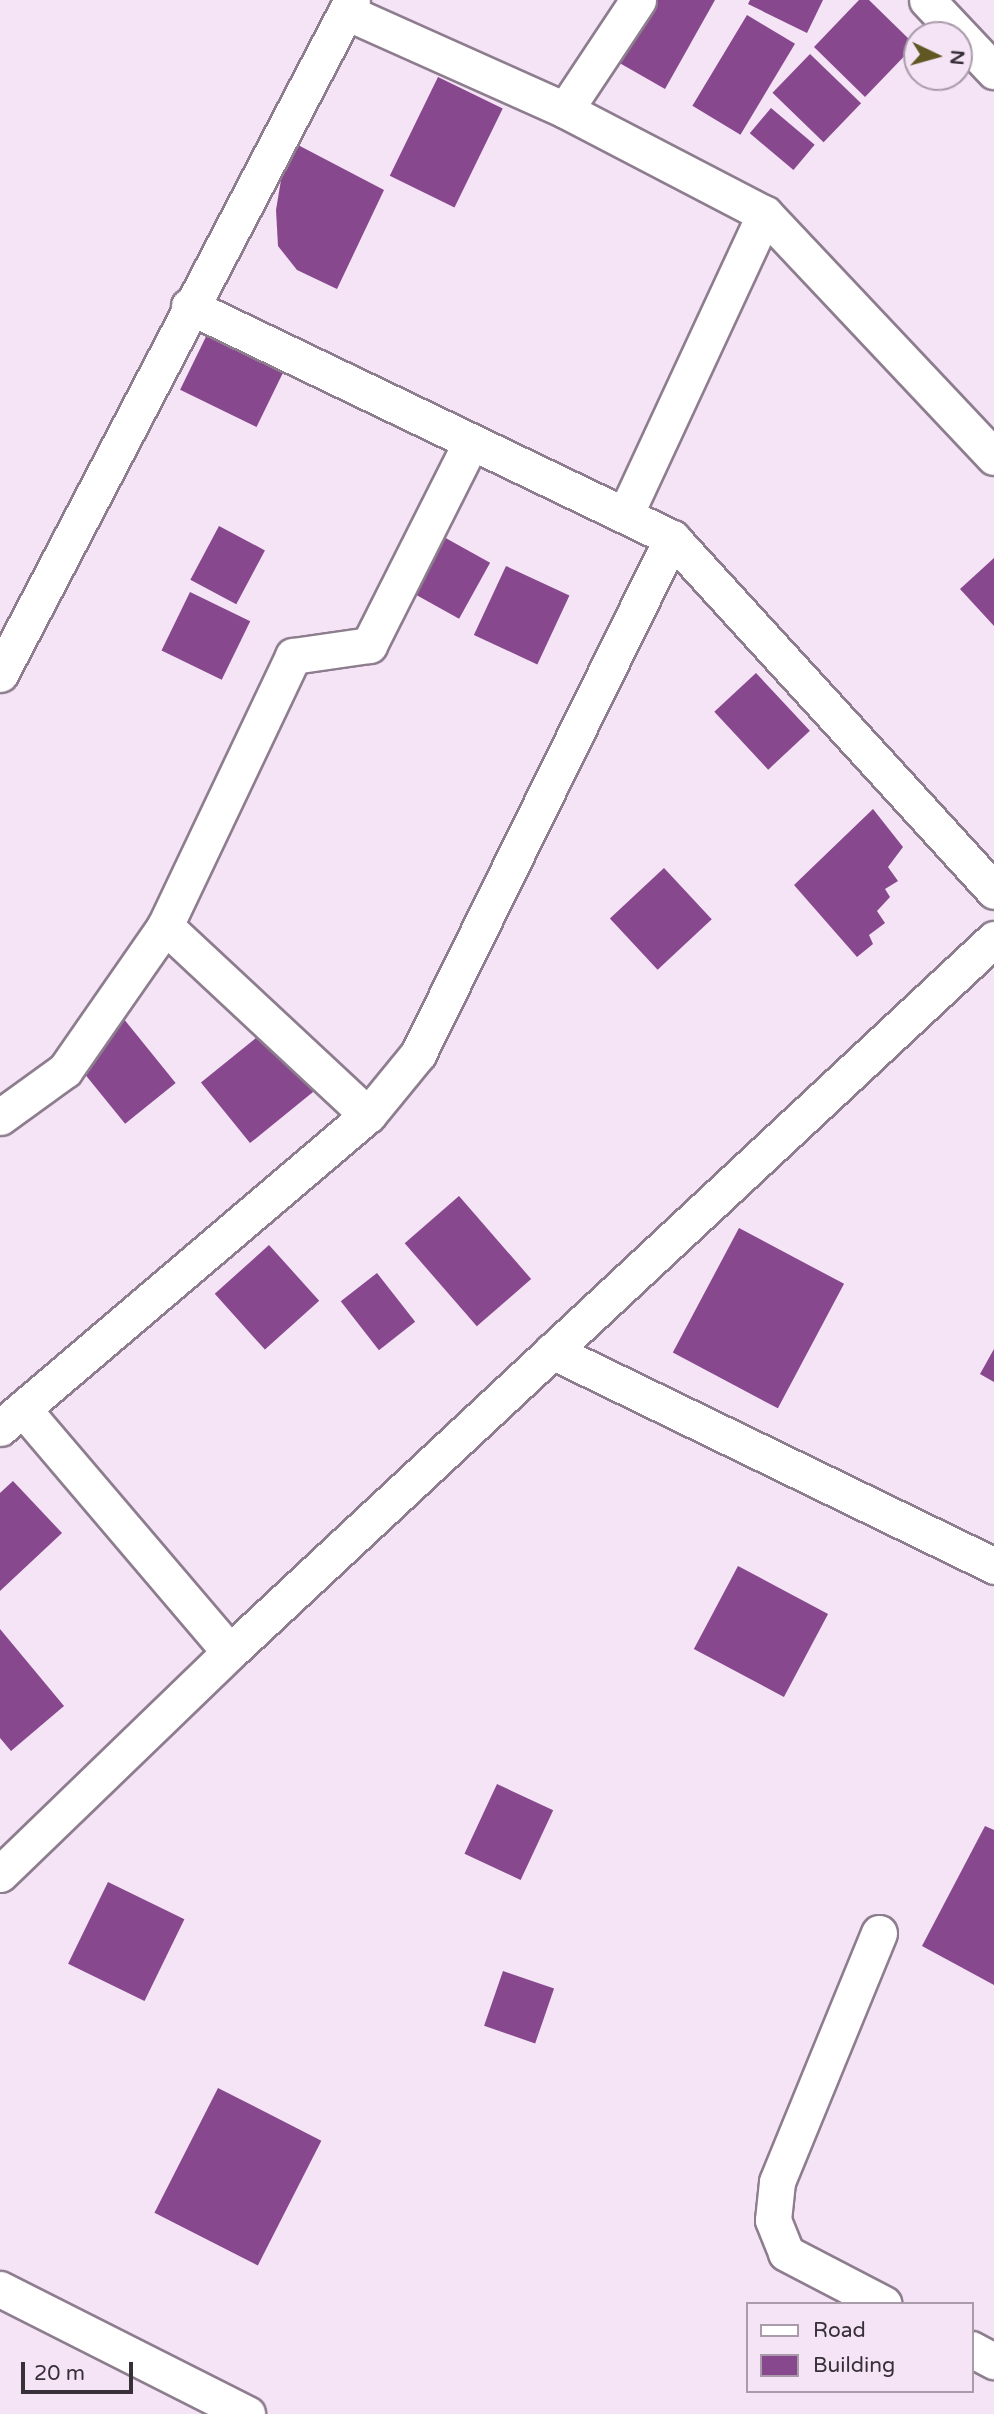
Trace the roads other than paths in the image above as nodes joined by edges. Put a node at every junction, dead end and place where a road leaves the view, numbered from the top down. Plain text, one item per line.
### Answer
1 (638, 0) edge
2 (927, 0) edge
3 (349, 6) edge
4 (994, 71) edge
5 (565, 110) junction
6 (765, 214) junction
7 (189, 306) junction
8 (471, 442) junction
9 (994, 457) edge
10 (625, 515) junction
11 (673, 538) junction
12 (0, 674) edge
13 (994, 891) edge
14 (165, 926) junction
15 (994, 940) edge
16 (368, 1115) junction
17 (0, 1117) edge
18 (552, 1351) junction
19 (12, 1418) edge
20 (994, 1566) edge
21 (230, 1652) junction
22 (0, 1874) edge
23 (879, 1933) dead end
24 (0, 2289) edge
25 (880, 2302) edge
26 (973, 2350) edge
27 (994, 2361) edge
28 (247, 2414) edge

1 - 5 street
2 - 4 street
3 - 5 street
3 - 7 street
5 - 6 street
6 - 9 street
6 - 10 street
7 - 8 street
7 - 12 street
8 - 10 street
8 - 14 street
10 - 11 street
11 - 13 street
11 - 16 street
14 - 16 street
14 - 17 street
15 - 18 street
16 - 19 street
18 - 20 street
18 - 21 street
19 - 21 street
21 - 22 street
23 - 25 street
24 - 28 street
26 - 27 street

